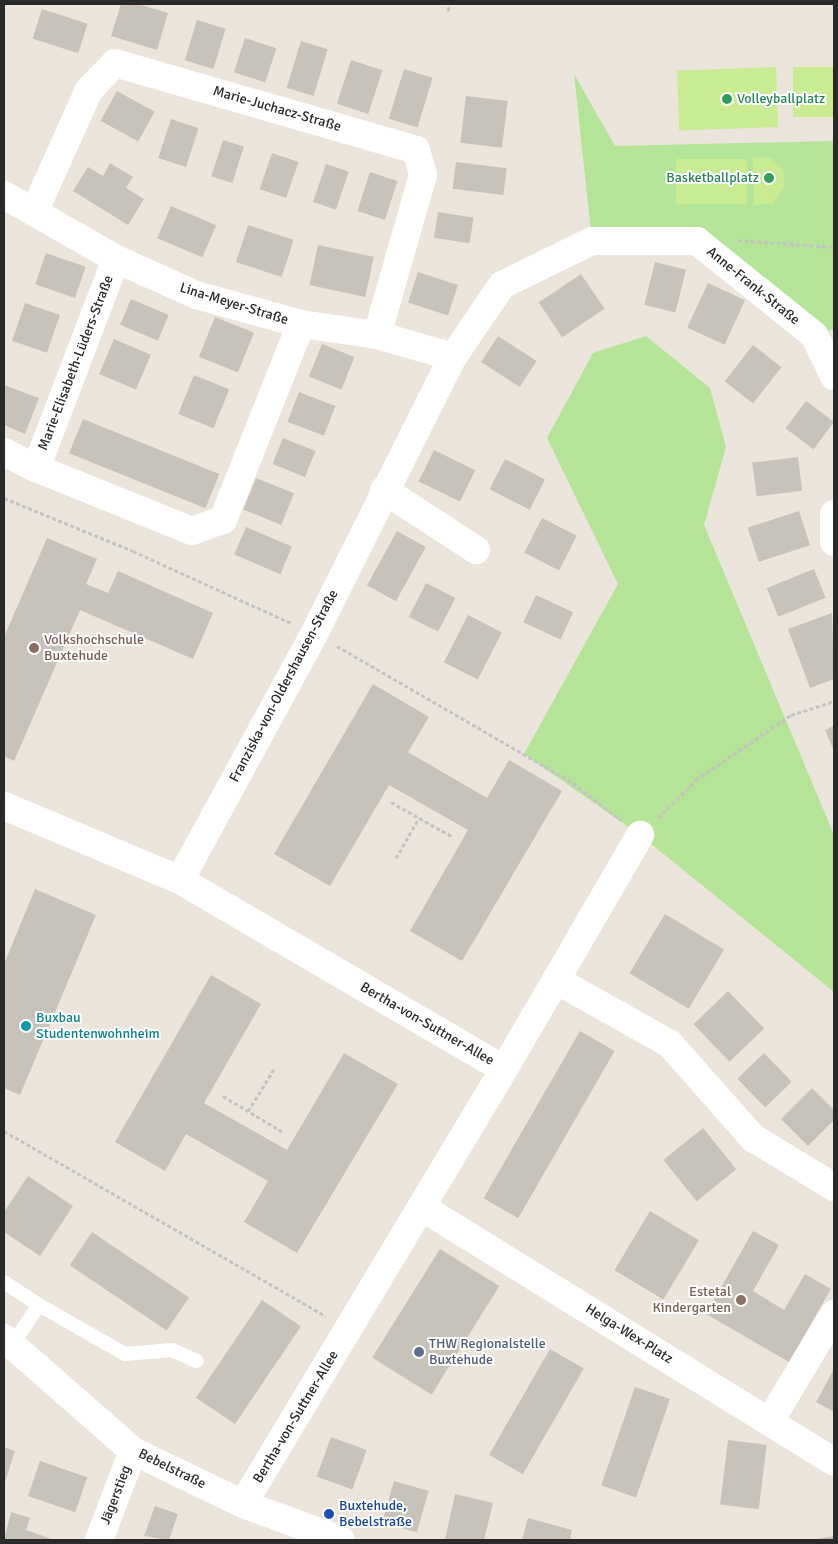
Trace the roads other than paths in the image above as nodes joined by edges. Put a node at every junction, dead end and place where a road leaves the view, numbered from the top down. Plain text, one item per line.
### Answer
1 (4, 195) edge
2 (35, 210) junction
3 (116, 260) junction
4 (301, 324) junction
5 (377, 335) junction
6 (453, 357) junction
7 (834, 376) edge
8 (4, 452) edge
9 (36, 468) junction
10 (384, 490) junction
11 (834, 514) edge
12 (834, 542) edge
13 (476, 550) dead end
14 (4, 806) edge
15 (640, 835) road end
16 (180, 880) junction
17 (556, 980) junction
18 (504, 1069) junction
19 (834, 1187) edge
20 (423, 1208) junction
21 (4, 1282) edge
22 (39, 1305) junction
23 (834, 1314) edge
24 (8, 1342) edge
25 (197, 1361) dead end
26 (770, 1421) junction
27 (133, 1451) junction
28 (834, 1462) edge
29 (243, 1504) junction
30 (99, 1540) edge
31 (341, 1540) edge

1 - 2 street, Lina-Meyer-Straße
2 - 3 street, Lina-Meyer-Straße
2 - 5 street, Marie-Juchacz-Straße
3 - 4 street, Lina-Meyer-Straße
3 - 9 street, Marie-Elisabeth-Lüders-Straße
4 - 5 street, Lina-Meyer-Straße
4 - 9 street, Marie-Elisabeth-Lüders-Straße
5 - 6 street, Lina-Meyer-Straße
6 - 7 street, Anne-Frank-Straße
6 - 10 street, Franziska-von-Oldershausen-Straße
8 - 9 street, Marie-Elisabeth-Lüders-Straße
10 - 13 street
10 - 16 street, Franziska-von-Oldershausen-Straße
11 - 12 street
14 - 16 street, Bertha-von-Suttner-Allee
15 - 17 street
16 - 18 street, Bertha-von-Suttner-Allee
17 - 18 street
17 - 19 street
18 - 20 street, Bertha-von-Suttner-Allee
20 - 26 street, Helga-Wex-Platz
20 - 29 street, Bertha-von-Suttner-Allee
21 - 22 lane
22 - 24 lane
22 - 25 lane
23 - 26 street
24 - 27 street, Bebelstraße
26 - 28 street, Helga-Wex-Platz
27 - 29 street, Bebelstraße
27 - 30 street, Jägerstieg
29 - 31 street, Bebelstraße

